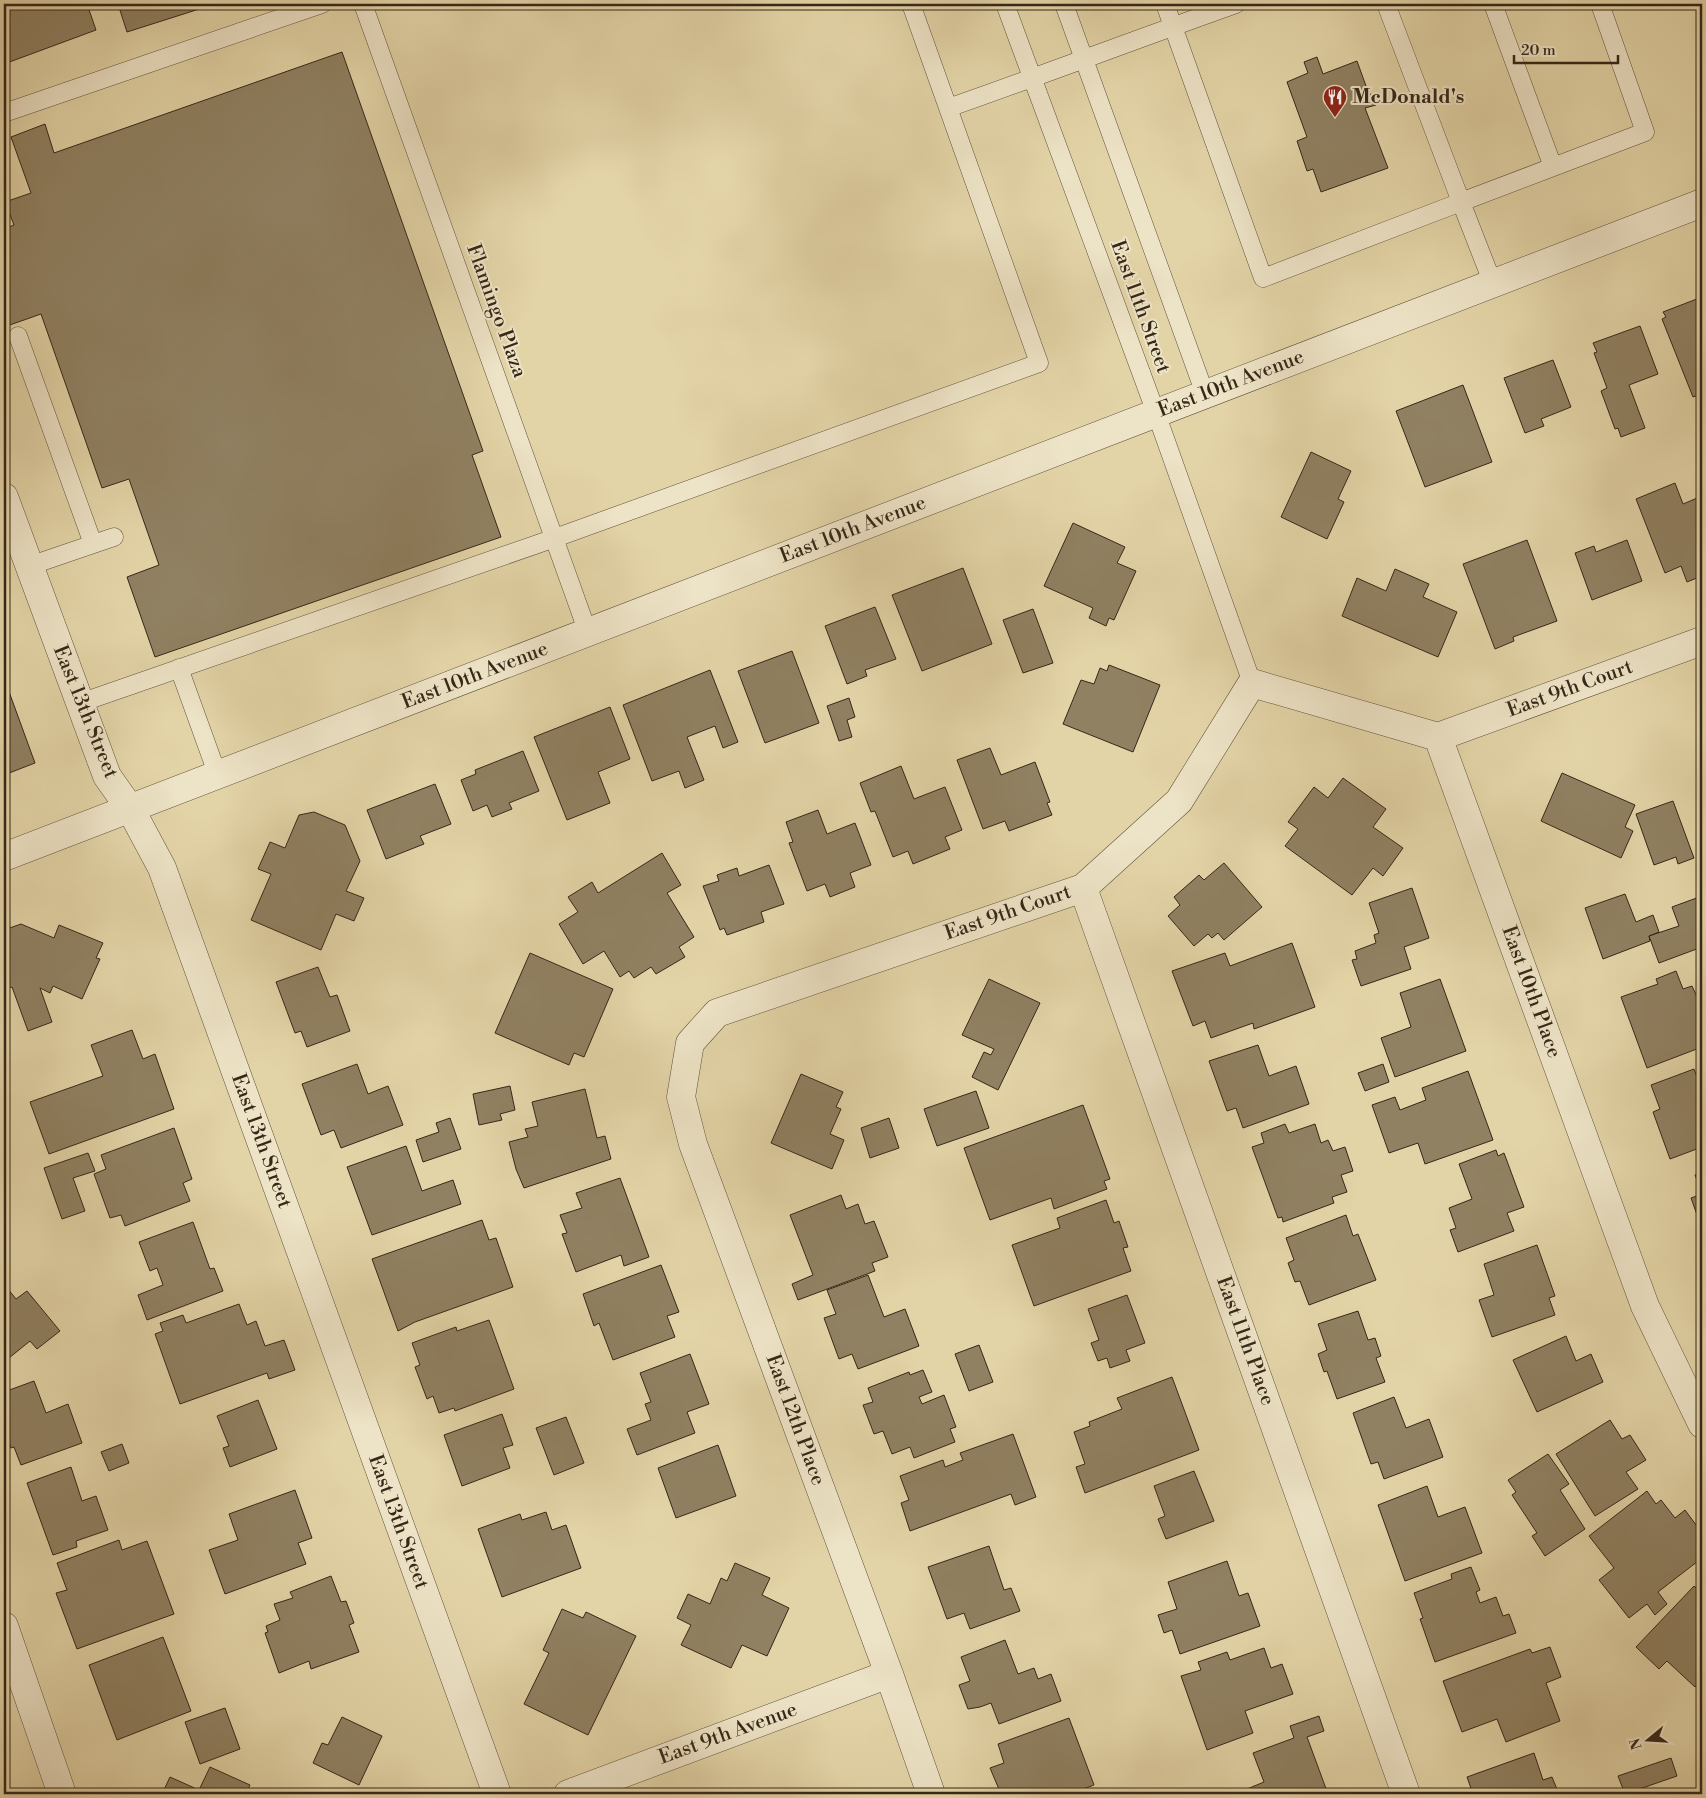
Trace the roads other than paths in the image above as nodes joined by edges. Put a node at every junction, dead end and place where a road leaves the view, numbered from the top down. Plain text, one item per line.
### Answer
1 (322, 4) edge
2 (363, 4) edge
3 (911, 4) edge
4 (1005, 4) edge
5 (1064, 4) edge
6 (1165, 4) edge
7 (1236, 4) edge
8 (1386, 4) edge
9 (1493, 4) edge
10 (1600, 4) edge
11 (1173, 26) junction
12 (1083, 58) junction
13 (1033, 78) junction
14 (948, 108) junction
15 (4, 113) edge
16 (1553, 167) junction
17 (1462, 202) junction
18 (1702, 204) edge
19 (1493, 284) junction
20 (18, 336) dead end
21 (1205, 394) junction
22 (1156, 413) junction
23 (4, 497) edge
24 (114, 537) dead end
25 (555, 538) junction
26 (93, 544) junction
27 (29, 566) junction
28 (588, 633) junction
29 (1702, 641) edge
30 (179, 668) junction
31 (1252, 683) junction
32 (80, 703) junction
33 (1438, 737) junction
34 (218, 776) junction
35 (131, 810) junction
36 (4, 857) edge
37 (1083, 888) junction
38 (690, 1043) joint
39 (1702, 1424) edge
40 (4, 1626) edge
41 (889, 1674) junction
42 (62, 1794) edge
43 (497, 1794) edge
44 (568, 1794) edge
45 (931, 1794) edge
46 (1406, 1794) edge

1 - 15 lane
2 - 25 lane, Flamingo Plaza
3 - 14 lane
4 - 13 lane, East 11th Street
5 - 12 lane
6 - 11 lane
7 - 11 lane
8 - 17 lane
9 - 16 lane
10 - 16 lane
11 - 12 lane
11 - 17 lane
12 - 13 lane
12 - 21 lane
13 - 14 lane
13 - 22 lane, East 11th Street
14 - 25 lane
16 - 17 lane
17 - 19 lane
18 - 19 street, East 10th Avenue
19 - 21 street, East 10th Avenue
20 - 26 lane
21 - 22 street, East 10th Avenue
22 - 28 street, East 10th Avenue
22 - 31 lane, East 11th Street
23 - 27 street, East 13th Street
24 - 26 lane
25 - 28 lane, Flamingo Plaza
25 - 30 lane
26 - 27 lane
27 - 32 street, East 13th Street
28 - 34 street, East 10th Avenue
29 - 33 street, East 9th Court
30 - 32 lane
30 - 34 lane
31 - 33 street
31 - 37 street, East 9th Court
32 - 35 street, East 13th Street
33 - 39 street, East 10th Place
34 - 35 street, East 10th Avenue
35 - 36 street, East 10th Avenue
35 - 43 street, East 13th Street
37 - 38 street, East 9th Court
37 - 46 street, East 11th Place
38 - 41 street, East 12th Place
40 - 42 street
41 - 44 street, East 9th Avenue
41 - 45 street, East 12th Place

